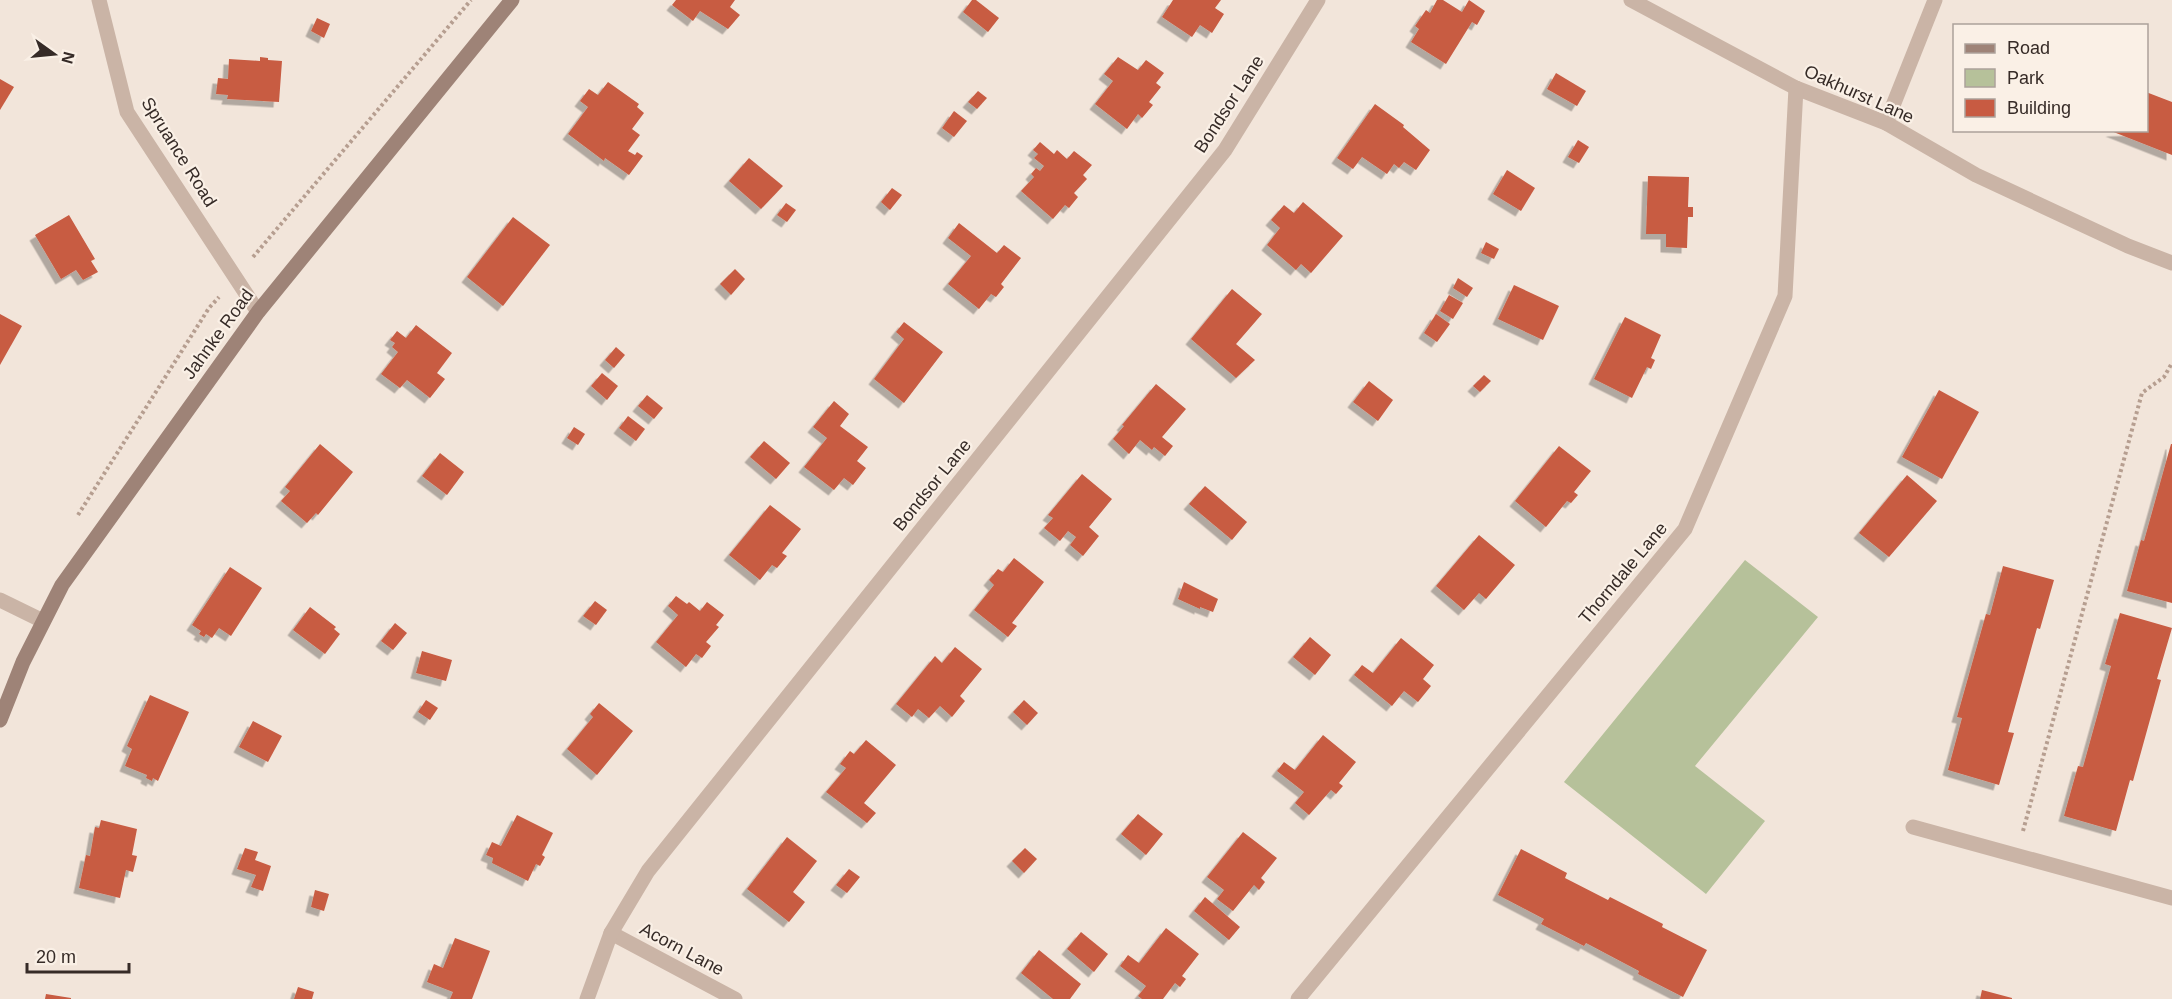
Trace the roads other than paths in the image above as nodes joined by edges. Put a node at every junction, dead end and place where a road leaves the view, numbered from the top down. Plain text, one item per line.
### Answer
1 (99, 0) edge
2 (512, 0) edge
3 (1318, 0) edge
4 (1631, 0) edge
5 (1935, 0) edge
6 (1796, 88) junction
7 (1886, 123) junction
8 (2172, 263) edge
9 (258, 312) junction
10 (0, 600) edge
11 (43, 621) junction
12 (0, 720) edge
13 (1913, 827) dead end
14 (2172, 898) edge
15 (611, 933) junction
16 (587, 999) edge
17 (735, 999) edge
18 (1298, 999) edge

1 - 9 street, Spruance Road
2 - 9 main road, Jahnke Road
3 - 15 street, Bondsor Lane
4 - 6 street, Oakhurst Lane
5 - 7 street
6 - 7 street, Oakhurst Lane
6 - 18 street, Thorndale Lane
7 - 8 street, Oakhurst Lane
9 - 11 main road, Jahnke Road
10 - 11 street
11 - 12 main road, Jahnke Road
13 - 14 street
15 - 16 street, Bondsor Lane
15 - 17 street, Acorn Lane

